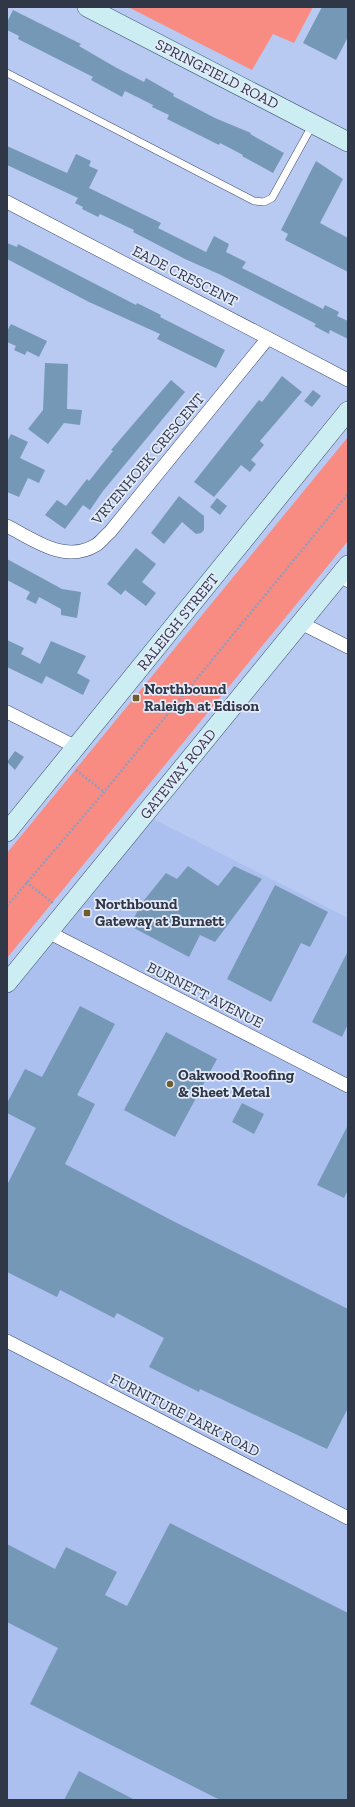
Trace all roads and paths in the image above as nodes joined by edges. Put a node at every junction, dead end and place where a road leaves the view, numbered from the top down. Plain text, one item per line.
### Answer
1 (87, 7) edge
2 (7, 73) edge
3 (313, 124) junction
4 (348, 142) edge
5 (7, 202) edge
6 (268, 338) junction
7 (348, 380) edge
8 (348, 411) edge
9 (348, 494) edge
10 (7, 526) edge
11 (344, 576) edge
12 (301, 623) junction
13 (348, 647) edge
14 (7, 712) edge
15 (71, 754) junction
16 (104, 792) junction
17 (7, 832) edge
18 (26, 882) junction
19 (7, 906) edge
20 (64, 912) junction
21 (48, 932) junction
22 (7, 983) edge
23 (348, 1086) edge
24 (7, 1341) edge
25 (348, 1518) edge

1 - 3 street, SPRINGFIELD ROAD
2 - 3 lane
3 - 4 street, SPRINGFIELD ROAD
5 - 6 street, EADE CRESCENT
6 - 7 street, EADE CRESCENT
6 - 10 street, VRYENHOEK CRESCENT
8 - 15 street, RALEIGH STREET
9 - 16 path
11 - 12 street, GATEWAY ROAD
12 - 13 street
12 - 20 street, GATEWAY ROAD
14 - 15 street
15 - 16 path
15 - 17 street, RALEIGH STREET
16 - 18 path
18 - 19 path
18 - 20 path
20 - 21 street, GATEWAY ROAD
21 - 22 street, GATEWAY ROAD
21 - 23 street, BURNETT AVENUE
24 - 25 street, FURNITURE PARK ROAD

